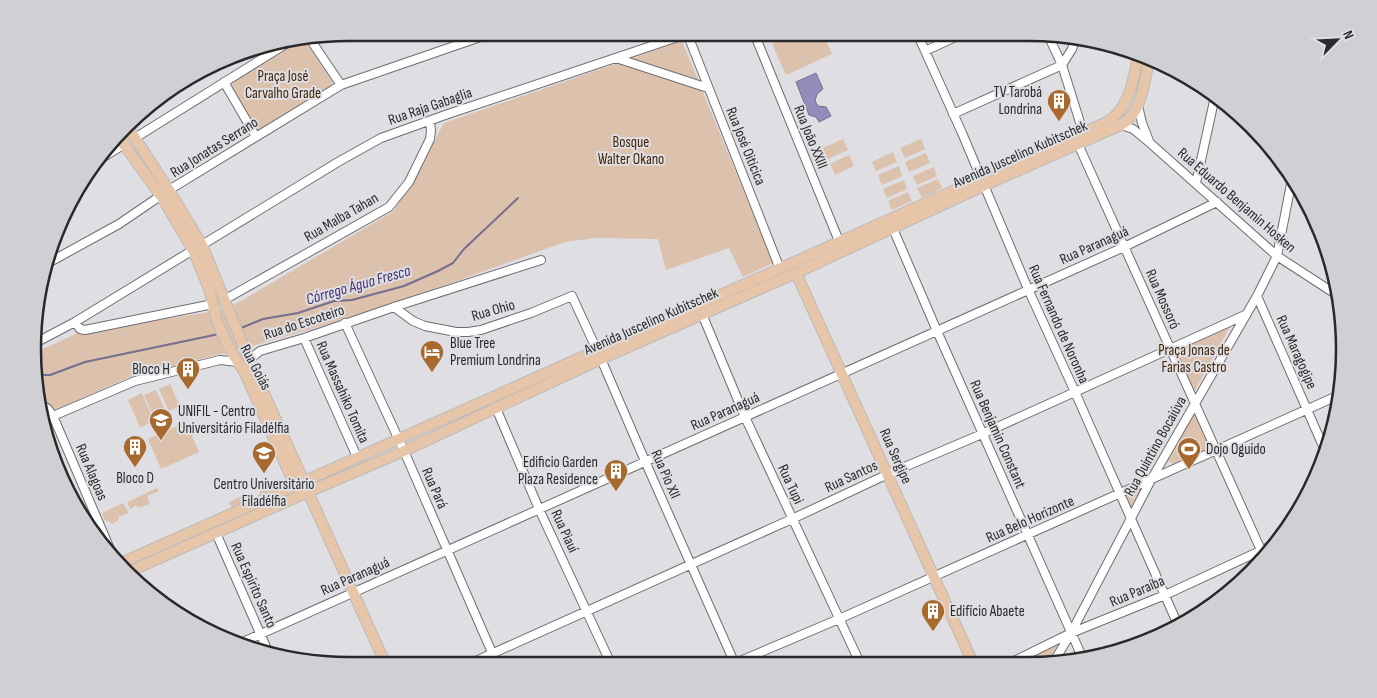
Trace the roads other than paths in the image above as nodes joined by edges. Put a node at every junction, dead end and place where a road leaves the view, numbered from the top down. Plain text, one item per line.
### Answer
1 (469, 41) edge
2 (664, 41) edge
3 (690, 41) edge
4 (757, 41) edge
5 (921, 41) edge
6 (947, 41) edge
7 (1051, 42) edge
8 (313, 44) edge
9 (1073, 45) edge
10 (275, 50) edge
11 (925, 51) junction
12 (616, 58) junction
13 (1137, 62) edge
14 (1062, 65) junction
15 (1148, 66) edge
16 (224, 82) junction
17 (341, 85) junction
18 (708, 88) junction
19 (1213, 104) edge
20 (1138, 106) junction
21 (953, 114) junction
22 (430, 121) junction
23 (1121, 125) junction
24 (131, 131) edge
25 (1083, 132) junction
26 (256, 137) junction
27 (1093, 137) junction
28 (135, 138) junction
29 (122, 142) edge
30 (1150, 143) junction
31 (1078, 144) junction
32 (982, 182) junction
33 (1196, 183) junction
34 (1290, 188) edge
35 (165, 193) junction
36 (1217, 202) junction
37 (891, 223) junction
38 (841, 246) junction
39 (1124, 247) junction
40 (198, 248) junction
41 (1277, 256) junction
42 (55, 259) edge
43 (541, 260) dead end
44 (783, 267) junction
45 (796, 273) junction
46 (1028, 290) junction
47 (1330, 291) edge
48 (572, 296) joint
49 (1257, 296) junction
50 (224, 300) junction
51 (213, 304) junction
52 (394, 307) junction
53 (702, 314) junction
54 (1245, 315) junction
55 (75, 322) junction
56 (345, 323) junction
57 (937, 331) junction
58 (304, 338) junction
59 (41, 340) edge
60 (244, 348) junction
61 (1170, 349) junction
62 (260, 351) junction
63 (599, 355) junction
64 (235, 359) junction
65 (249, 360) junction
66 (245, 373) junction
67 (548, 373) junction
68 (842, 373) junction
69 (1075, 392) junction
70 (1332, 399) edge
71 (1195, 404) junction
72 (496, 408) junction
73 (47, 409) edge
74 (1308, 410) junction
75 (53, 416) junction
76 (745, 416) junction
77 (982, 434) junction
78 (399, 440) junction
79 (1321, 441) edge
80 (404, 451) junction
81 (1216, 451) junction
82 (357, 457) junction
83 (1163, 460) junction
84 (645, 462) junction
85 (1177, 468) junction
86 (888, 474) junction
87 (1151, 480) junction
88 (300, 484) junction
89 (308, 492) junction
90 (1120, 494) junction
91 (539, 509) junction
92 (792, 519) junction
93 (1131, 519) junction
94 (216, 533) junction
95 (104, 534) edge
96 (1028, 535) junction
97 (447, 550) junction
98 (1261, 550) joint
99 (140, 554) junction
100 (126, 561) edge
101 (127, 562) edge
102 (691, 565) junction
103 (134, 569) edge
104 (934, 576) junction
105 (353, 592) junction
106 (1164, 595) junction
107 (587, 612) junction
108 (839, 619) junction
109 (1175, 619) edge
110 (1071, 633) junction
111 (261, 634) junction
112 (248, 639) edge
113 (267, 645) edge
114 (1080, 652) edge
115 (492, 654) junction
116 (1058, 655) edge
117 (382, 657) edge
118 (485, 657) edge
119 (494, 657) edge
120 (607, 657) edge
121 (731, 657) edge
122 (748, 657) edge
123 (857, 657) edge
124 (969, 657) edge
125 (1022, 657) edge

1 - 17 street, Rua Jonatas Serrano
2 - 12 street, Rua Raja Gabaglia
3 - 18 street, Rua José Oiticica
4 - 38 street, Rua João XXIII
5 - 11 street, Rua Fernando de Noronha
6 - 11 street
7 - 14 street
8 - 17 street
9 - 14 street
10 - 16 street
11 - 21 street, Rua Fernando de Noronha
12 - 18 street
12 - 22 street, Rua Raja Gabaglia
13 - 25 main road, Avenida Juscelino Kubitschek
14 - 21 street
14 - 25 street
15 - 20 main road, Avenida Juscelino Kubitschek
16 - 26 street
16 - 28 street
17 - 26 street, Rua Jonatas Serrano
18 - 44 street, Rua José Oiticica
19 - 33 street
20 - 23 main road, Avenida Juscelino Kubitschek
20 - 30 street, Rua Eduardo Benjamin Hosken
21 - 32 street, Rua Fernando de Noronha
22 - 40 street, Rua Raja Gabaglia
22 - 50 street, Rua Malba Tahan
23 - 27 main road, Avenida Juscelino Kubitschek
23 - 30 street, Rua Eduardo Benjamin Hosken
24 - 28 main road, Rua Goiás
25 - 27 main road
25 - 31 street
25 - 32 main road, Avenida Juscelino Kubitschek
26 - 35 street, Rua Jonatas Serrano
27 - 31 main road, Avenida Juscelino Kubitschek
28 - 35 main road, Rua Goiás
29 - 35 main road, Rua Goiás
30 - 33 street, Rua Eduardo Benjamin Hosken
31 - 32 main road, Avenida Juscelino Kubitschek
31 - 39 street, Rua Mossoró
32 - 37 main road, Avenida Juscelino Kubitschek
32 - 46 street, Rua Fernando de Noronha
33 - 36 street, Rua Eduardo Benjamin Hosken
34 - 41 street, Rua Quintino Bocaiúva
35 - 40 main road, Rua Goiás
35 - 42 street, Rua Jonatas Serrano
36 - 39 street, Rua Paranaguá
36 - 41 street, Rua Eduardo Benjamin Hosken
37 - 38 main road, Avenida Juscelino Kubitschek
37 - 57 street, Rua Benjamin Constant
38 - 44 main road, Avenida Juscelino Kubitschek
38 - 45 main road, Avenida Juscelino Kubitschek
39 - 46 street, Rua Paranaguá
39 - 61 street, Rua Mossoró
40 - 50 main road, Rua Goiás
40 - 51 main road, Rua Goiás
40 - 55 street, Rua Raja Gabaglia
41 - 47 street, Rua Eduardo Benjamin Hosken
41 - 49 street, Rua Quintino Bocaiúva
43 - 52 street, Rua do Escoteiro
44 - 45 street, Rua Sergipe
44 - 63 main road, Avenida Juscelino Kubitschek
45 - 53 main road, Avenida Juscelino Kubitschek
45 - 68 main road, Rua Sergipe
46 - 57 street, Rua Paranaguá
46 - 69 street, Rua Fernando de Noronha
48 - 52 street, Rua Ohio
48 - 63 street, Rua Pio XII
49 - 54 street, Rua Quintino Bocaiúva
49 - 74 street, Rua Maragogipe
50 - 60 main road, Rua Goiás
50 - 64 main road
51 - 55 street
51 - 64 main road, Rua Goiás
52 - 56 street, Rua do Escoteiro
53 - 63 main road, Avenida Juscelino Kubitschek
53 - 76 street, Rua Tupi
54 - 61 street, Rua Santos
54 - 71 street, Rua Quintino Bocaiúva
55 - 59 street, Rua Raja Gabaglia
56 - 58 street, Rua do Escoteiro
56 - 78 street, Rua Pará
57 - 68 street, Rua Paranaguá
57 - 77 street, Rua Benjamin Constant
58 - 62 street, Rua do Escoteiro
58 - 82 street, Rua Massahiko Tomita
60 - 62 street
60 - 65 main road, Rua Goiás
61 - 69 street, Rua Santos
61 - 71 street, Rua Mossoró
62 - 65 street, Rua do Escoteiro
63 - 67 main road, Avenida Juscelino Kubitschek
63 - 72 main road, Avenida Juscelino Kubitschek
63 - 84 street, Rua Pio XII
64 - 66 main road, Rua Goiás
64 - 75 street
65 - 66 main road
65 - 88 main road, Rua Goiás
66 - 88 main road, Rua Goiás
67 - 72 main road
67 - 78 main road, Avenida Juscelino Kubitschek
68 - 76 street, Rua Paranaguá
68 - 86 main road, Rua Sergipe
69 - 77 street, Rua Santos
69 - 90 street, Rua Fernando de Noronha
70 - 74 street, Rua Belo Horizonte
71 - 81 street, Rua Mossoró
71 - 83 street, Rua Quintino Bocaiúva
72 - 80 main road, Avenida Juscelino Kubitschek
72 - 91 street, Rua Piauí
73 - 75 street, Rua Alagoas
74 - 79 street, Rua Maragogipe
74 - 81 street, Rua Belo Horizonte
75 - 95 street, Rua Alagoas
76 - 84 street, Rua Paranaguá
76 - 92 street, Rua Tupi
77 - 86 street, Rua Santos
77 - 96 street, Rua Benjamin Constant
78 - 80 street, Rua Pará
78 - 82 main road, Avenida Juscelino Kubitschek
80 - 89 main road, Avenida Juscelino Kubitschek
80 - 97 street, Rua Pará
81 - 85 street, Rua Belo Horizonte
81 - 98 street, Rua Mossoró
82 - 88 main road, Avenida Juscelino Kubitschek
83 - 85 street
83 - 87 street, Rua Quintino Bocaiúva
84 - 91 street, Rua Paranaguá
84 - 102 street, Rua Pio XII
85 - 87 street, Rua Belo Horizonte
86 - 92 street, Rua Santos
86 - 104 main road, Rua Sergipe
87 - 90 street, Rua Belo Horizonte
87 - 93 street, Rua Quintino Bocaiúva
88 - 89 main road
88 - 99 main road, Avenida Juscelino Kubitschek
89 - 94 main road, Avenida Juscelino Kubitschek
89 - 105 main road
90 - 93 street, Rua Fernando de Noronha
90 - 96 street, Rua Belo Horizonte
91 - 97 street, Rua Paranaguá
91 - 107 street, Rua Piauí
92 - 102 street, Rua Santos
92 - 108 street, Rua Tupi
93 - 106 street, Rua Fernando de Noronha
93 - 110 street, Rua Quintino Bocaiúva
94 - 103 main road, Avenida Juscelino Kubitschek
94 - 111 street, Rua Espírito Santo
96 - 104 street, Rua Belo Horizonte
96 - 110 street, Rua Benjamin Constant
97 - 105 street, Rua Paranaguá
97 - 115 street, Rua Pará
98 - 106 street, Rua Paraíba
99 - 100 main road, Avenida Juscelino Kubitschek
99 - 101 main road
102 - 107 street, Rua Santos
102 - 121 street, Rua Pio XII
104 - 108 street, Rua Belo Horizonte
104 - 124 main road, Rua Sergipe
105 - 111 street, Rua Paranaguá
105 - 117 main road
106 - 109 street, Rua Fernando de Noronha
106 - 110 street, Rua Paraíba
107 - 115 street, Rua Santos
107 - 120 street, Rua Piauí
108 - 122 street, Rua Belo Horizonte
108 - 123 street, Rua Tupi
110 - 114 street, Rua Benjamin Constant
110 - 116 street, Rua Quintino Bocaiúva
110 - 125 street, Rua Paraíba
111 - 112 street, Rua Paranaguá
111 - 113 street, Rua Espírito Santo
115 - 118 street, Rua Santos
115 - 119 street, Rua Pará

